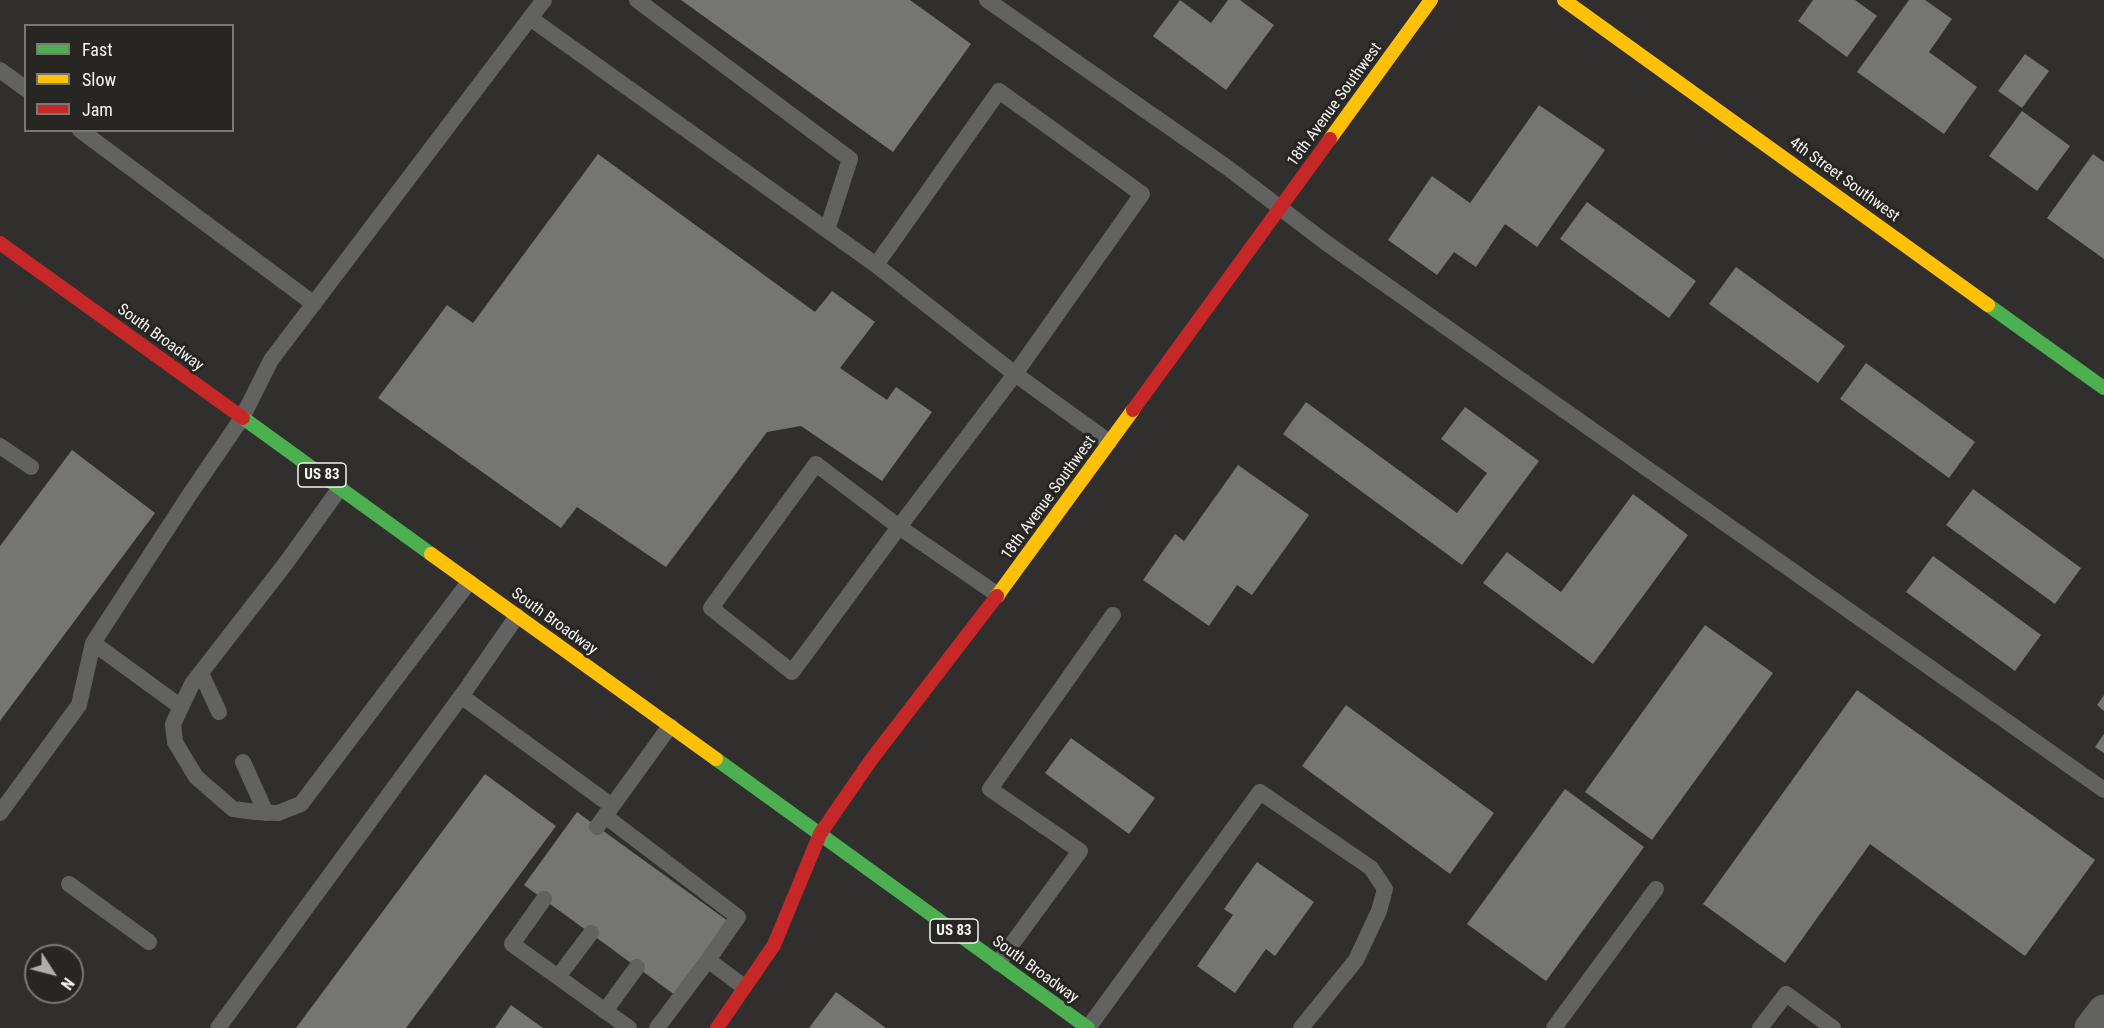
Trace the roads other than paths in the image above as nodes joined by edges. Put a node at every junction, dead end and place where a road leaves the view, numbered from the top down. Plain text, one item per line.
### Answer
1 (544, 0) edge
2 (637, 0) edge
3 (987, 0) edge
4 (1431, 0) edge
5 (1564, 0) edge
6 (530, 18) junction
7 (0, 70) edge
8 (24, 88) edge
9 (84, 132) edge
10 (1281, 208) junction
11 (827, 231) junction
12 (0, 243) edge
13 (876, 265) junction
14 (314, 304) junction
15 (1015, 374) junction
16 (2104, 388) edge
17 (242, 418) junction
18 (1109, 442) junction
19 (0, 446) edge
20 (31, 467) dead end
21 (340, 488) junction
22 (899, 527) junction
23 (470, 582) junction
24 (998, 595) junction
25 (1113, 615) dead end
26 (517, 616) junction
27 (93, 643) junction
28 (201, 672) junction
29 (461, 696) junction
30 (181, 707) junction
31 (219, 712) dead end
32 (670, 726) junction
33 (243, 762) dead end
34 (2104, 790) edge
35 (0, 813) edge
36 (266, 813) junction
37 (605, 816) junction
38 (820, 834) junction
39 (69, 884) dead end
40 (1656, 889) dead end
41 (544, 899) dead end
42 (591, 933) dead end
43 (149, 942) dead end
44 (708, 960) junction
45 (998, 963) junction
46 (637, 967) dead end
47 (558, 977) junction
48 (744, 987) junction
49 (604, 1011) junction
50 (2104, 1011) edge
51 (218, 1028) edge
52 (629, 1028) edge
53 (657, 1028) edge
54 (717, 1028) edge
55 (1088, 1028) edge
56 (1301, 1028) edge
57 (1554, 1028) edge
58 (1760, 1028) edge
59 (1833, 1028) edge
60 (2091, 1028) edge

1 - 6 lane
2 - 11 lane
3 - 10 lane
4 - 10 street, 18th Avenue Southwest
5 - 16 street, 4th Street Southwest
6 - 11 lane
6 - 14 lane
7 - 8 lane
9 - 14 lane
10 - 18 street, 18th Avenue Southwest
10 - 34 lane
11 - 13 lane
12 - 17 street, South Broadway / US 83
13 - 15 lane
13 - 15 lane
14 - 17 lane
15 - 18 lane
15 - 22 lane
17 - 21 street, South Broadway / US 83
17 - 27 lane
18 - 24 street, 18th Avenue Southwest
19 - 20 lane
21 - 23 street, South Broadway / US 83
21 - 28 lane
22 - 22 lane
22 - 24 lane
23 - 26 street, South Broadway / US 83
23 - 36 lane
24 - 38 street, 18th Avenue Southwest
25 - 45 lane
26 - 29 lane
26 - 32 street, South Broadway / US 83
27 - 30 lane
27 - 35 lane
28 - 30 lane
28 - 31 lane
29 - 37 lane
29 - 51 lane
30 - 36 lane
32 - 37 lane
32 - 38 street, South Broadway / US 83
33 - 36 lane
37 - 44 lane
38 - 45 street, South Broadway / US 83
38 - 48 street, 18th Avenue Southwest
39 - 43 lane
40 - 57 lane
41 - 47 lane
42 - 47 lane
44 - 48 lane
44 - 53 lane
45 - 55 street, South Broadway / US 83
46 - 49 lane
47 - 49 lane
48 - 54 street, 18th Avenue Southwest
49 - 52 lane
50 - 60 street
55 - 56 lane
58 - 59 lane

